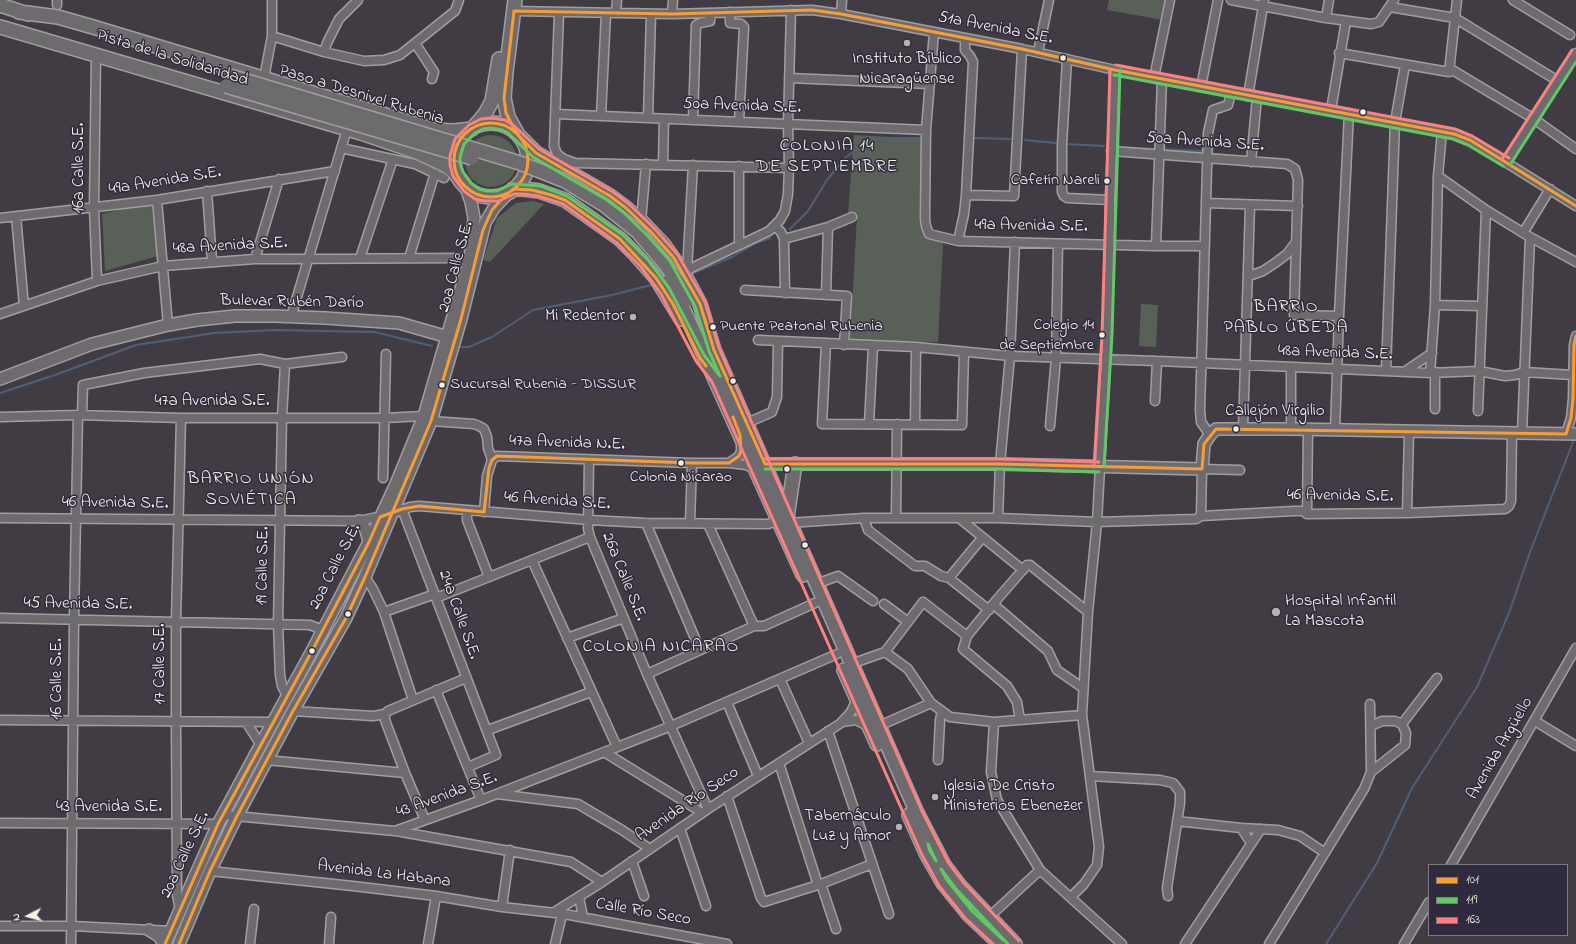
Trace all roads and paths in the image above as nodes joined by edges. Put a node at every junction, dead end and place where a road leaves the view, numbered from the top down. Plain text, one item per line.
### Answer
1 (272, 0) edge
2 (358, 0) edge
3 (459, 0) edge
4 (617, 0) edge
5 (673, 0) edge
6 (842, 0) edge
7 (1049, 0) edge
8 (1170, 0) edge
9 (1218, 0) edge
10 (1230, 0) edge
11 (1329, 0) edge
12 (1457, 0) edge
13 (1513, 0) edge
14 (1264, 3) edge
15 (512, 4) edge
16 (1392, 4) edge
17 (0, 5) edge
18 (791, 10) junction
19 (19, 12) junction
20 (730, 12) junction
21 (559, 13) junction
22 (606, 13) junction
23 (616, 13) junction
24 (711, 13) junction
25 (652, 14) junction
26 (672, 14) junction
27 (841, 14) junction
28 (0, 18) edge
29 (1326, 18) junction
30 (1456, 18) junction
31 (1346, 21) junction
32 (0, 26) edge
33 (934, 32) junction
34 (1570, 35) dead end
35 (272, 36) junction
36 (965, 38) junction
37 (415, 43) junction
38 (1022, 49) junction
39 (324, 52) junction
40 (1038, 52) junction
41 (1339, 53) junction
42 (1576, 53) edge
43 (96, 56) junction
44 (1067, 59) junction
45 (1405, 65) junction
46 (1449, 68) junction
47 (1115, 70) junction
48 (264, 78) junction
49 (789, 78) junction
50 (1158, 78) junction
51 (432, 79) dead end
52 (228, 81) junction
53 (1558, 81) junction
54 (930, 84) junction
55 (1201, 87) junction
56 (1232, 93) junction
57 (1248, 96) junction
58 (1257, 98) junction
59 (1331, 110) junction
60 (1349, 113) junction
61 (556, 114) junction
62 (601, 116) junction
63 (648, 118) junction
64 (664, 119) junction
65 (1534, 119) junction
66 (693, 120) junction
67 (739, 122) junction
68 (1395, 122) junction
69 (788, 124) junction
70 (473, 128) junction
71 (347, 129) junction
72 (926, 130) junction
73 (1442, 131) junction
74 (519, 136) junction
75 (1575, 146) edge
76 (341, 148) junction
77 (1159, 151) junction
78 (1111, 152) junction
79 (394, 159) junction
80 (1207, 159) junction
81 (1251, 162) junction
82 (1506, 162) junction
83 (646, 164) junction
84 (663, 164) junction
85 (693, 165) junction
86 (739, 166) junction
87 (789, 168) junction
88 (335, 171) junction
89 (435, 173) junction
90 (1438, 176) junction
91 (444, 178) dead end
92 (279, 179) junction
93 (464, 185) junction
94 (1550, 189) junction
95 (207, 191) junction
96 (511, 191) junction
97 (966, 195) junction
98 (157, 200) junction
99 (1110, 200) junction
100 (1206, 203) junction
101 (1250, 205) junction
102 (1298, 206) junction
103 (1576, 206) edge
104 (94, 208) junction
105 (1486, 210) junction
106 (16, 216) junction
107 (852, 217) dead end
108 (0, 218) edge
109 (641, 221) junction
110 (775, 226) junction
111 (828, 227) junction
112 (1526, 235) junction
113 (784, 239) junction
114 (958, 241) junction
115 (1015, 242) junction
116 (1296, 242) junction
117 (1058, 244) junction
118 (1110, 244) junction
119 (739, 245) junction
120 (1156, 246) junction
121 (1204, 246) junction
122 (309, 258) junction
123 (360, 258) junction
124 (409, 258) junction
125 (470, 258) junction
126 (255, 259) junction
127 (212, 261) junction
128 (1576, 262) edge
129 (162, 266) junction
130 (685, 271) junction
131 (1248, 276) junction
132 (97, 281) junction
133 (745, 290) dead end
134 (785, 293) junction
135 (826, 295) junction
136 (685, 302) junction
137 (1435, 305) junction
138 (24, 306) junction
139 (1482, 306) junction
140 (0, 314) edge
141 (291, 316) junction
142 (1339, 316) junction
143 (168, 325) junction
144 (1576, 336) edge
145 (448, 337) junction
146 (758, 340) dead end
147 (778, 340) junction
148 (711, 342) junction
149 (826, 343) junction
150 (844, 345) junction
151 (873, 346) junction
152 (916, 347) junction
153 (964, 352) junction
154 (1432, 353) junction
155 (386, 354) dead end
156 (1010, 356) junction
157 (342, 357) dead end
158 (1056, 358) junction
159 (1106, 359) junction
160 (1157, 361) junction
161 (1201, 363) junction
162 (285, 364) junction
163 (1246, 365) junction
164 (1291, 368) junction
165 (1336, 370) junction
166 (1386, 371) junction
167 (1479, 371) junction
168 (1404, 372) junction
169 (1524, 372) junction
170 (1433, 373) junction
171 (1573, 375) junction
172 (0, 379) edge
173 (716, 379) junction
174 (1155, 401) dead end
175 (1435, 409) dead end
176 (1478, 412) dead end
177 (80, 415) junction
178 (0, 417) edge
179 (282, 417) junction
180 (181, 418) junction
181 (384, 418) junction
182 (428, 419) junction
183 (747, 423) junction
184 (869, 424) junction
185 (896, 424) junction
186 (915, 424) junction
187 (1050, 426) dead end
188 (1291, 428) junction
189 (1243, 429) junction
190 (1308, 429) junction
191 (1335, 430) junction
192 (1409, 432) junction
193 (1517, 433) junction
194 (1210, 434) junction
195 (1572, 434) edge
196 (740, 435) junction
197 (492, 460) junction
198 (589, 460) junction
199 (692, 463) junction
200 (729, 463) junction
201 (795, 464) junction
202 (896, 464) junction
203 (1000, 464) junction
204 (760, 466) junction
205 (1099, 467) junction
206 (1202, 469) junction
207 (1240, 470) dead end
208 (383, 478) dead end
209 (402, 509) junction
210 (467, 510) junction
211 (484, 512) junction
212 (1407, 513) junction
213 (391, 514) junction
214 (1307, 514) junction
215 (1201, 516) junction
216 (380, 517) junction
217 (0, 518) edge
218 (76, 518) junction
219 (864, 518) junction
220 (896, 518) junction
221 (959, 518) junction
222 (998, 518) junction
223 (179, 520) junction
224 (589, 520) junction
225 (785, 520) junction
226 (280, 521) junction
227 (359, 521) junction
228 (1097, 522) junction
229 (646, 523) junction
230 (690, 524) junction
231 (708, 524) junction
232 (590, 537) junction
233 (982, 538) junction
234 (369, 542) junction
235 (532, 560) junction
236 (1023, 570) junction
237 (365, 577) junction
238 (489, 577) junction
239 (950, 578) junction
240 (816, 584) junction
241 (436, 596) junction
242 (873, 601) dead end
243 (815, 603) junction
244 (884, 604) dead end
245 (991, 607) junction
246 (384, 612) junction
247 (1088, 612) junction
248 (0, 618) edge
249 (624, 618) junction
250 (74, 619) junction
251 (176, 622) junction
252 (908, 622) junction
253 (278, 624) junction
254 (754, 626) junction
255 (323, 630) junction
256 (967, 636) junction
257 (567, 638) junction
258 (700, 650) junction
259 (885, 652) junction
260 (1575, 652) edge
261 (837, 654) junction
262 (851, 664) junction
263 (647, 674) junction
264 (466, 678) junction
265 (1437, 678) dead end
266 (780, 679) junction
267 (1083, 688) junction
268 (436, 690) junction
269 (591, 692) junction
270 (855, 694) junction
271 (287, 696) junction
272 (413, 700) junction
273 (727, 702) junction
274 (931, 703) junction
275 (1370, 704) dead end
276 (293, 711) junction
277 (942, 711) junction
278 (386, 714) junction
279 (1082, 715) junction
280 (0, 720) edge
281 (1020, 720) junction
282 (73, 721) junction
283 (176, 721) junction
284 (1535, 721) junction
285 (246, 722) junction
286 (272, 722) junction
287 (841, 722) junction
288 (994, 722) junction
289 (1402, 724) junction
290 (670, 726) junction
291 (1371, 726) junction
292 (875, 727) junction
293 (488, 730) junction
294 (828, 731) junction
295 (809, 743) junction
296 (261, 745) junction
297 (1576, 746) edge
298 (617, 747) junction
299 (604, 752) junction
300 (266, 760) junction
301 (938, 760) dead end
302 (779, 763) junction
303 (468, 767) junction
304 (1372, 772) junction
305 (405, 773) junction
306 (758, 776) junction
307 (1090, 776) junction
308 (496, 794) junction
309 (727, 796) junction
310 (481, 800) junction
311 (705, 811) junction
312 (237, 816) junction
313 (221, 820) junction
314 (425, 820) junction
315 (1177, 821) junction
316 (0, 823) edge
317 (72, 823) junction
318 (176, 824) junction
319 (680, 828) junction
320 (1241, 828) junction
321 (1261, 829) junction
322 (395, 831) junction
323 (1251, 843) junction
324 (650, 849) junction
325 (510, 850) junction
326 (1325, 853) junction
327 (632, 861) junction
328 (872, 864) junction
329 (1452, 864) edge
330 (1040, 870) junction
331 (210, 871) junction
332 (602, 882) junction
333 (820, 884) junction
334 (436, 896) junction
335 (644, 896) dead end
336 (1168, 896) dead end
337 (579, 897) junction
338 (1071, 897) junction
339 (1428, 904) edge
340 (706, 906) dead end
341 (502, 907) junction
342 (254, 909) dead end
343 (180, 910) junction
344 (553, 913) junction
345 (564, 914) junction
346 (889, 914) dead end
347 (331, 917) dead end
348 (583, 917) junction
349 (989, 917) junction
350 (0, 926) edge
351 (72, 926) junction
352 (149, 930) junction
353 (836, 930) dead end
354 (171, 931) junction
355 (71, 944) edge
356 (165, 944) edge
357 (179, 944) edge
358 (250, 944) edge
359 (328, 944) edge
360 (428, 944) edge
361 (555, 944) edge
362 (727, 944) edge
363 (1000, 944) edge
364 (1015, 944) edge
365 (1122, 944) edge
366 (1185, 944) edge
367 (1270, 944) edge
368 (1404, 944) edge

1 - 35 street
2 - 39 street
3 - 37 street
4 - 23 street
5 - 26 street
6 - 27 street
7 - 40 street
8 - 50 street
9 - 55 street
10 - 14 street
11 - 29 street
12 - 30 street
13 - 34 street
14 - 29 street
14 - 57 street
15 - 21 street, 51a Avenida S.E.
15 - 70 main road
15 - 74 main road
16 - 30 street
16 - 31 street
17 - 19 main road, Pista de la Solidaridad
18 - 20 street, 51a Avenida S.E.
18 - 27 street, 51a Avenida S.E.
18 - 49 street
19 - 48 main road, Pista de la Solidaridad
19 - 52 main road, Pista de la Solidaridad
20 - 24 street, 51a Avenida S.E.
20 - 67 street
21 - 22 street, 51a Avenida S.E.
21 - 61 street
22 - 23 street, 51a Avenida S.E.
22 - 62 street
23 - 25 street, 51a Avenida S.E.
24 - 26 street, 51a Avenida S.E.
24 - 66 street
25 - 26 street, 51a Avenida S.E.
25 - 63 street
27 - 33 street, 51a Avenida S.E.
28 - 52 main road, Pista de la Solidaridad
29 - 31 street
30 - 46 street
30 - 53 street
31 - 41 street
32 - 43 main road, Pista de la Solidaridad
33 - 36 street, 51a Avenida S.E.
33 - 54 street
35 - 39 street
35 - 48 street
36 - 38 street, 51a Avenida S.E.
36 - 97 street
37 - 39 street
37 - 51 street
38 - 40 street, 51a Avenida S.E.
38 - 97 street
40 - 44 street, 51a Avenida S.E.
41 - 45 street
41 - 59 street
42 - 53 street
43 - 71 main road, Pista de la Solidaridad
43 - 104 street, 16a Calle S.E.
44 - 47 street, 51a Avenida S.E.
44 - 99 street
45 - 46 street
45 - 68 street
46 - 65 street
47 - 50 street, 51a Avenida S.E.
47 - 78 street
48 - 70 main road, Pista de la Solidaridad
49 - 54 street
49 - 69 street
50 - 55 street, 51a Avenida S.E.
50 - 77 street
52 - 136 main road, Paso a Desnivel Rubenia, bridge
53 - 65 street
54 - 72 street
55 - 56 street, 51a Avenida S.E.
56 - 57 street, 51a Avenida S.E.
56 - 80 street
57 - 58 street, 51a Avenida S.E.
58 - 59 street, 51a Avenida S.E.
58 - 81 street
59 - 60 street, 51a Avenida S.E.
60 - 68 street, 51a Avenida S.E.
60 - 142 street
61 - 62 street, 50a Avenida S.E.
61 - 83 street
62 - 63 street, 50a Avenida S.E.
63 - 64 street, 50a Avenida S.E.
64 - 66 street, 50a Avenida S.E.
64 - 84 street
65 - 75 street
65 - 82 street
66 - 67 street, 50a Avenida S.E.
67 - 69 street, 50a Avenida S.E.
68 - 73 street, 51a Avenida S.E.
68 - 166 street
69 - 72 street, 50a Avenida S.E.
69 - 87 street
70 - 74 main road
70 - 93 main road
71 - 76 street
71 - 93 main road, Pista de la Solidaridad
72 - 114 street, 49a Avenida S.E.
73 - 82 street, 51a Avenida S.E.
73 - 90 street
74 - 96 main road
74 - 109 main road
76 - 79 street
76 - 88 street
77 - 78 street, 50a Avenida S.E.
77 - 80 street, 50a Avenida S.E.
77 - 120 street
78 - 99 street
79 - 89 street
79 - 123 street
80 - 81 street, 50a Avenida S.E.
80 - 100 street
81 - 102 street, 50a Avenida S.E.
82 - 94 street, 51a Avenida S.E.
83 - 84 street
83 - 109 street
84 - 85 street
85 - 86 street
85 - 130 street
86 - 87 street
86 - 119 street
87 - 110 street
88 - 92 street, 49a Avenida S.E.
88 - 122 street
89 - 91 street
89 - 124 street
90 - 105 street
90 - 137 street
92 - 95 street, 49a Avenida S.E.
92 - 126 street
93 - 96 main road
93 - 125 street, 20a Calle S.E.
94 - 103 street, 51a Avenida S.E.
94 - 112 street
95 - 98 street, 49a Avenida S.E.
95 - 127 street
96 - 173 main road
96 - 182 street, 20a Calle S.E.
97 - 114 street
98 - 104 street, 49a Avenida S.E.
98 - 129 street
99 - 118 street
100 - 101 street
100 - 121 street
101 - 102 street
101 - 131 street
102 - 116 street
104 - 106 street, 49a Avenida S.E.
104 - 132 street, 16a Calle S.E.
105 - 112 street
105 - 139 street
106 - 108 street, 49a Avenida S.E.
106 - 138 street
107 - 111 street
109 - 130 main road
110 - 113 street
110 - 119 street
111 - 113 street
111 - 135 street
112 - 128 street
112 - 169 street
113 - 134 street
114 - 115 street, 49a Avenida S.E.
115 - 117 street, 49a Avenida S.E.
115 - 156 street
116 - 131 street
116 - 142 street
117 - 118 street, 49a Avenida S.E.
117 - 158 street
118 - 120 street, 49a Avenida S.E.
118 - 159 street
119 - 130 street
120 - 121 street, 49a Avenida S.E.
121 - 161 street
122 - 123 street, 48a Avenida S.E.
122 - 126 street, 48a Avenida S.E.
122 - 141 street
123 - 124 street, 48a Avenida S.E.
124 - 125 street, 48a Avenida S.E.
125 - 145 street, 20a Calle S.E.
126 - 127 street, 48a Avenida S.E.
127 - 129 street, 48a Avenida S.E.
129 - 132 street, 48a Avenida S.E.
129 - 143 street
130 - 148 main road
131 - 163 street
132 - 138 street, 48a Avenida S.E.
133 - 134 street
134 - 135 street
135 - 150 street
136 - 148 main road
136 - 173 main road
137 - 139 street
137 - 154 street
138 - 140 street, 48a Avenida S.E.
139 - 167 street
141 - 143 street, Bulevar Rubén Darío
141 - 145 street, Bulevar Rubén Darío
142 - 165 street
143 - 172 street, Bulevar Rubén Darío
144 - 171 street
145 - 182 street, 20a Calle S.E.
146 - 147 street, 48a Avenida S.E.
147 - 149 street, 48a Avenida S.E.
147 - 183 street
148 - 183 main road
149 - 150 street, 48a Avenida S.E.
149 - 184 street
150 - 151 street, 48a Avenida S.E.
151 - 152 street, 48a Avenida S.E.
151 - 184 street
152 - 153 street, 48a Avenida S.E.
152 - 186 street
153 - 156 street, 48a Avenida S.E.
153 - 186 street
154 - 168 street
154 - 170 street
155 - 181 street
156 - 158 street, 48a Avenida S.E.
156 - 203 street
157 - 162 street
158 - 159 street, 48a Avenida S.E.
158 - 187 street
159 - 160 street, 48a Avenida S.E.
159 - 205 street
160 - 161 street, 48a Avenida S.E.
160 - 174 street
161 - 163 street, 48a Avenida S.E.
161 - 194 street
162 - 177 street, 16 Calle S.E.
162 - 179 street, 19 Calle S.E.
163 - 164 street, 48a Avenida S.E.
163 - 189 street
164 - 165 street, 48a Avenida S.E.
164 - 188 street
165 - 166 street, 48a Avenida S.E.
165 - 191 street
166 - 168 street, 48a Avenida S.E.
167 - 169 street, 48a Avenida S.E.
167 - 170 street, 48a Avenida S.E.
167 - 176 street
168 - 170 street, 48a Avenida S.E.
169 - 171 street, 48a Avenida S.E.
169 - 193 street
170 - 175 street
171 - 195 street
173 - 196 main road
177 - 178 street, 47a Avenida S.E.
177 - 180 street, 47a Avenida S.E.
177 - 218 street, 16 Calle S.E.
179 - 180 street, 47a Avenida S.E.
179 - 181 street, 47a Avenida S.E.
179 - 226 street, 19 Calle S.E.
180 - 223 street, 17 Calle S.E.
181 - 182 street, 47a Avenida S.E.
181 - 208 street
182 - 197 street, 47a Avenida N.E.
182 - 213 street, 20a Calle S.E.
182 - 216 street, 20a Calle S.E.
183 - 204 main road
184 - 185 street
185 - 186 street
185 - 202 street
188 - 189 street, Callejón Virgilio
188 - 190 street, Callejón Virgilio
189 - 194 street, Callejón Virgilio
190 - 191 street, Callejón Virgilio
190 - 214 street
191 - 192 street, Callejón Virgilio
192 - 193 street, Callejón Virgilio
192 - 212 street
193 - 195 street, Callejón Virgilio
193 - 212 street, 46 Avenida S.E.
194 - 206 street, Callejón Virgilio
196 - 200 street
196 - 204 main road
197 - 198 street, 47a Avenida N.E.
197 - 211 street
198 - 199 street, 47a Avenida N.E.
198 - 224 street, 26a Calle S.E.
199 - 200 street, 47a Avenida N.E.
199 - 230 street
200 - 204 street, 47a Avenida N.E.
201 - 202 street
201 - 204 street
201 - 225 main road
202 - 203 street
202 - 220 street
203 - 205 street
203 - 222 street
204 - 225 main road
205 - 206 street
205 - 228 street
206 - 207 street
206 - 215 street
209 - 210 street, 46 Avenida S.E.
209 - 213 street, 46 Avenida S.E.
209 - 241 street, 24a Calle S.E.
210 - 211 street, 46 Avenida S.E.
210 - 238 street
211 - 224 street, 46 Avenida S.E.
212 - 214 street, 46 Avenida S.E.
213 - 216 street, 46 Avenida S.E.
213 - 237 street, 20a Calle S.E.
214 - 215 street, 46 Avenida S.E.
215 - 228 street, 46 Avenida S.E.
216 - 227 street, 46 Avenida S.E.
216 - 234 street, 20a Calle S.E.
217 - 218 street, 46 Avenida S.E.
218 - 223 street, 46 Avenida S.E.
218 - 250 street, 16 Calle S.E.
219 - 220 street, 46 Avenida S.E.
219 - 225 street, 46 Avenida S.E.
219 - 239 street
220 - 221 street, 46 Avenida S.E.
221 - 222 street, 46 Avenida S.E.
221 - 233 street
222 - 228 street, 46 Avenida S.E.
223 - 226 street, 46 Avenida S.E.
223 - 251 street, 17 Calle S.E.
224 - 229 street, 46 Avenida S.E.
224 - 232 street, 26a Calle S.E.
225 - 231 street, 46 Avenida S.E.
225 - 240 main road
225 - 243 main road
226 - 227 street, 46 Avenida S.E.
226 - 253 street, 19 Calle S.E.
227 - 234 street
228 - 247 street
229 - 230 street, 46 Avenida S.E.
229 - 258 street
230 - 231 street, 46 Avenida S.E.
231 - 254 street
232 - 235 street
232 - 249 street, 26a Calle S.E.
233 - 236 street
233 - 239 street
234 - 255 street, 20a Calle S.E.
235 - 238 street
235 - 257 street
236 - 245 street
236 - 247 street
237 - 246 street
237 - 276 street, 20a Calle S.E.
238 - 241 street
239 - 245 street
240 - 242 street
240 - 262 main road
241 - 246 street
241 - 264 street, 24a Calle S.E.
243 - 254 street
243 - 261 main road
244 - 252 street
245 - 256 street
245 - 267 street
246 - 272 street
247 - 267 street
248 - 250 street, 45 Avenida S.E.
249 - 257 street
249 - 263 street, 26a Calle S.E.
250 - 251 street, 45 Avenida S.E.
250 - 282 street, 16 Calle S.E.
251 - 253 street, 45 Avenida S.E.
251 - 283 street, 17 Calle S.E.
252 - 256 street
252 - 259 street
253 - 255 street, 45 Avenida S.E.
253 - 271 street, 19 Calle S.E.
254 - 258 street
255 - 271 street, 20a Calle S.E.
256 - 281 street
257 - 269 street
258 - 263 street
259 - 262 street
259 - 274 street
260 - 284 street, Avenida Argüello
261 - 266 street, 43 Avenida S.E.
261 - 270 main road
262 - 292 main road
263 - 290 street, 26a Calle S.E.
264 - 268 street
264 - 293 street, 24a Calle S.E.
265 - 289 street
266 - 273 street, 43 Avenida S.E.
266 - 295 street
267 - 279 street
268 - 272 street
268 - 303 street
269 - 293 street
269 - 298 street
270 - 287 street, Avenida Río Seco
270 - 292 main road
271 - 286 street, 20a Calle S.E.
272 - 278 street
273 - 290 street, 43 Avenida S.E.
273 - 306 street
274 - 277 street
274 - 292 street
275 - 291 street
276 - 278 street
276 - 300 street, 20a Calle S.E.
277 - 288 street
277 - 301 street
278 - 305 street
279 - 281 street
279 - 307 street
280 - 282 street
281 - 288 street
282 - 283 street
282 - 317 street, 16 Calle S.E.
283 - 285 street
283 - 318 street, 17 Calle S.E.
284 - 297 street
284 - 329 street, Avenida Argüello
285 - 286 street
285 - 296 street
286 - 296 street, 20a Calle S.E.
287 - 292 street
287 - 294 street, Avenida Río Seco
288 - 330 street
289 - 291 street
289 - 304 street
290 - 298 street, 43 Avenida S.E.
290 - 311 street, 26a Calle S.E.
291 - 304 street
292 - 349 main road
292 - 363 main road
293 - 303 street, 24a Calle S.E.
294 - 295 street, Avenida Río Seco
294 - 328 street
295 - 302 street, Avenida Río Seco
296 - 313 street, 20a Calle S.E.
298 - 299 street, 43 Avenida S.E.
299 - 308 street, 43 Avenida S.E.
299 - 311 street
300 - 305 street
300 - 312 street, 20a Calle S.E.
302 - 306 street, Avenida Río Seco
302 - 333 street
303 - 310 street
304 - 326 street
305 - 314 street
306 - 309 street, Avenida Río Seco
307 - 315 street
307 - 338 street
308 - 310 street, 43 Avenida S.E.
308 - 324 street
309 - 311 street, Avenida Río Seco
309 - 333 street
310 - 314 street, 43 Avenida S.E.
311 - 319 street, Avenida Río Seco
312 - 313 street, 43 Avenida S.E.
312 - 322 street, 43 Avenida S.E.
312 - 331 street, 20a Calle S.E.
313 - 318 street, 43 Avenida S.E.
313 - 343 street, 20a Calle S.E.
314 - 322 street, 43 Avenida S.E.
315 - 320 street
315 - 336 street
316 - 317 street, 43 Avenida S.E.
317 - 318 street, 43 Avenida S.E.
317 - 351 street, 16 Calle S.E.
318 - 343 street, 17 Calle S.E.
319 - 324 street, Avenida Río Seco
319 - 340 street
320 - 321 street
320 - 323 street
321 - 323 street
321 - 326 street
322 - 325 street
323 - 366 street
324 - 327 street, Avenida Río Seco
325 - 332 street
325 - 341 street
326 - 367 street
327 - 332 street, Avenida Río Seco
327 - 335 street
328 - 333 street
328 - 346 street
330 - 338 street
330 - 349 street
331 - 334 street, Avenida La Habana
331 - 357 street, 20a Calle S.E.
332 - 337 street, Avenida Río Seco
333 - 353 street
334 - 341 street, Avenida La Habana
334 - 360 street
337 - 344 street, Avenida Río Seco
337 - 348 street
338 - 365 street
339 - 368 street
341 - 344 street, Avenida La Habana
342 - 358 street
343 - 354 street, 20a Calle S.E.
344 - 345 street, Calle Río Seco
345 - 348 street, Calle Río Seco
345 - 361 street
347 - 359 street
348 - 362 street, Calle Río Seco
349 - 364 main road
350 - 351 street
351 - 352 street
351 - 355 street, 16 Calle S.E.
352 - 354 street
352 - 356 street
354 - 356 street, 20a Calle S.E.

